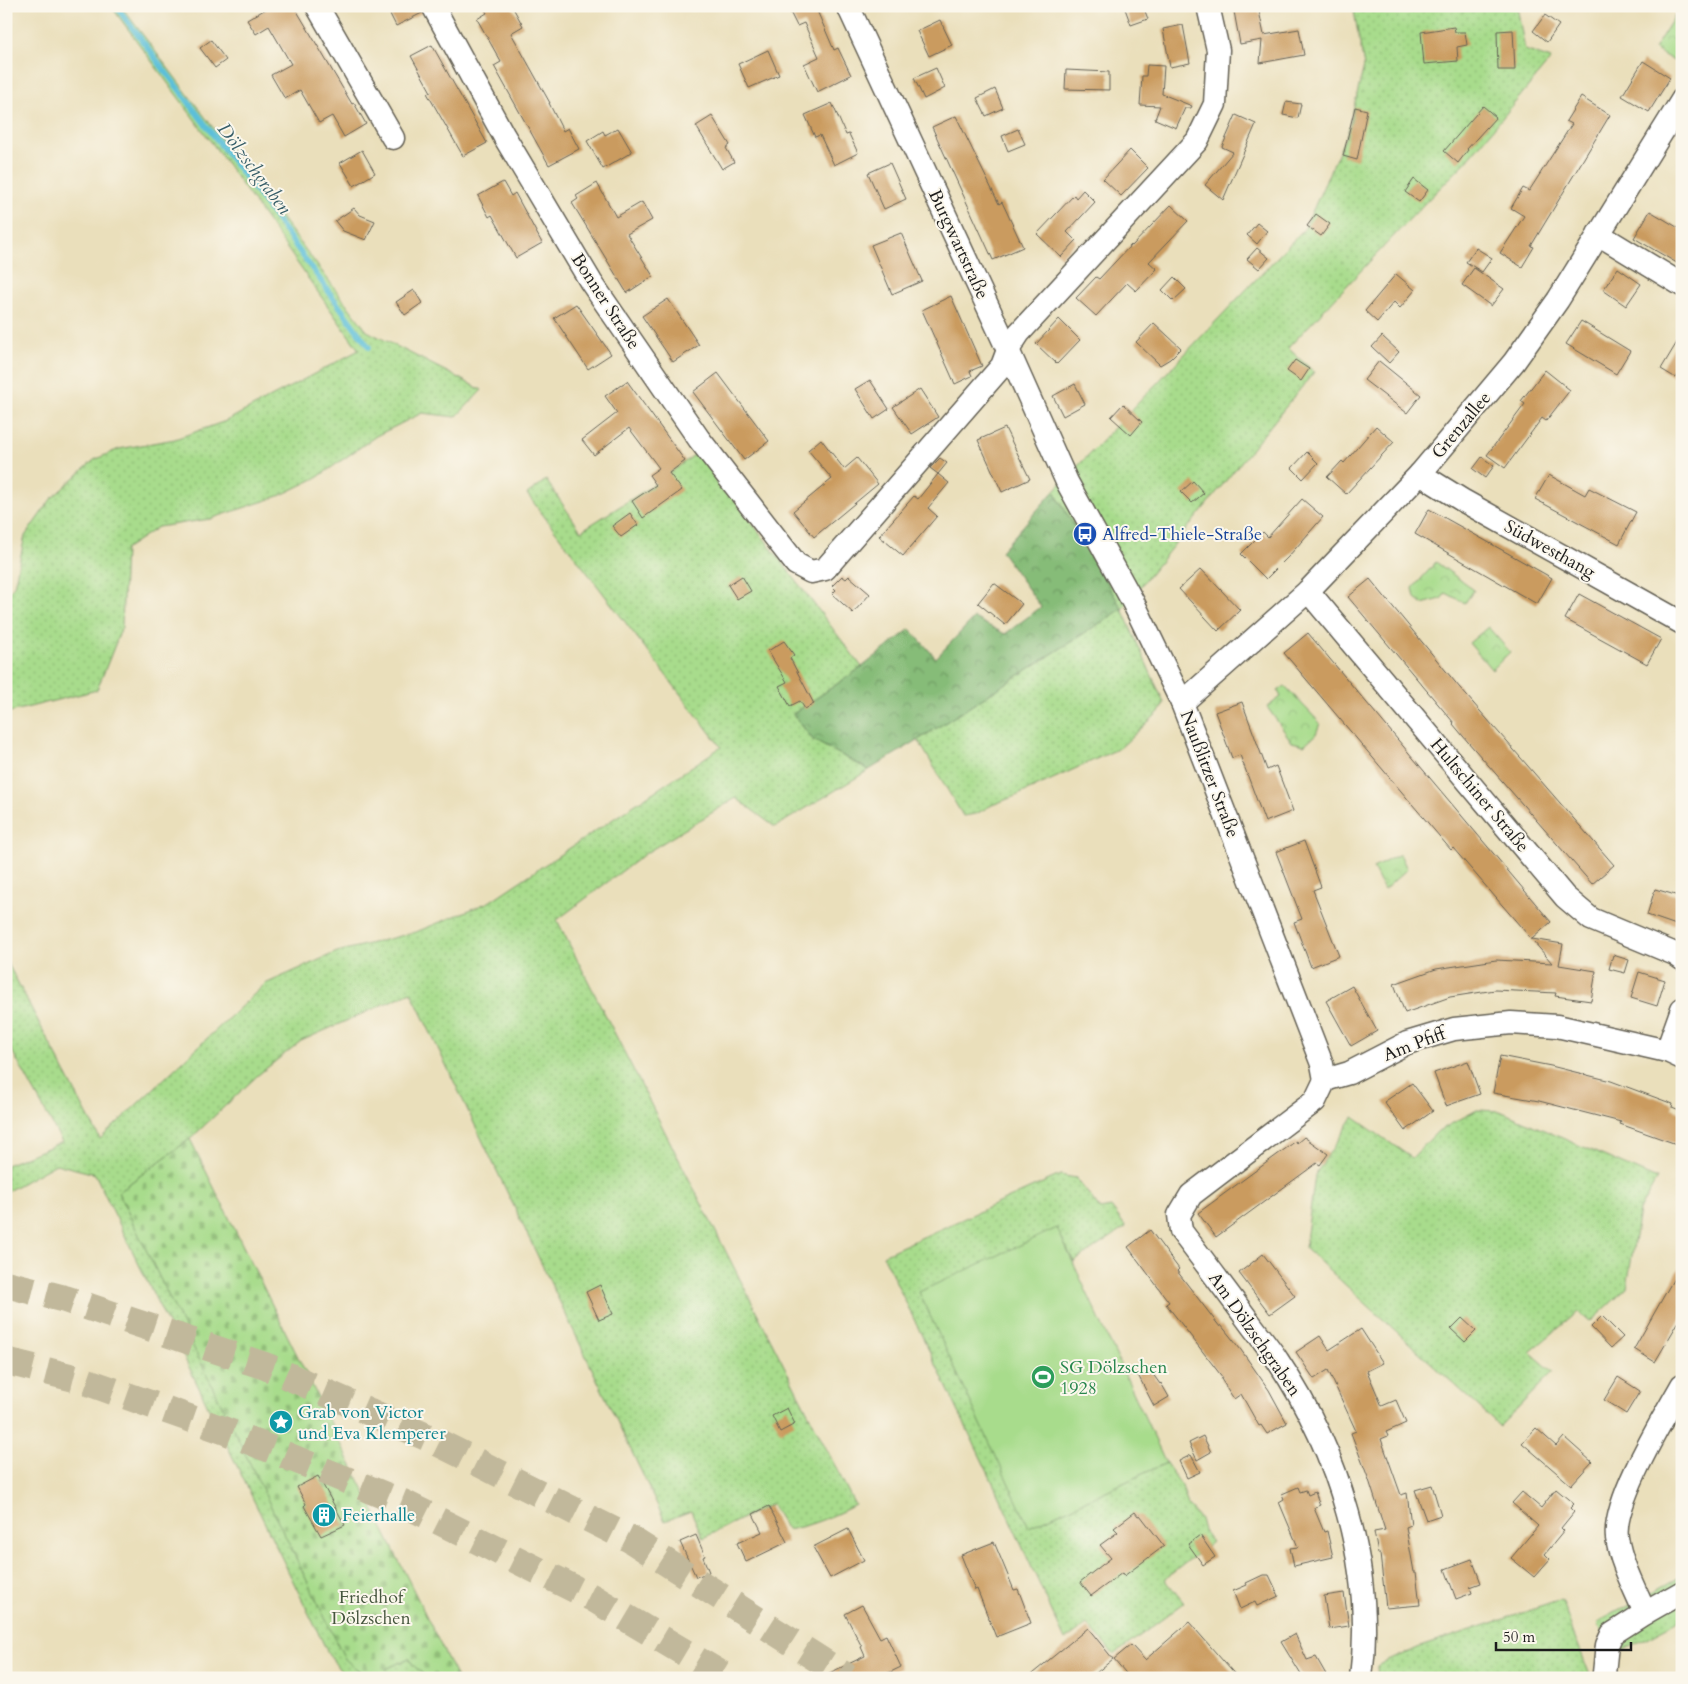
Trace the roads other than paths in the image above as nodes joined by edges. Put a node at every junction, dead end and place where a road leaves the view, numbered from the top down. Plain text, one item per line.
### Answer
1 (317, 6) edge
2 (433, 6) edge
3 (848, 6) edge
4 (1208, 6) edge
5 (1682, 100) edge
6 (393, 138) dead end
7 (1598, 234) junction
8 (1682, 285) edge
9 (1008, 350) junction
10 (1420, 474) junction
11 (1067, 482) joint
12 (1308, 591) junction
13 (1682, 623) edge
14 (1182, 703) junction
15 (1682, 959) edge
16 (1682, 1010) edge
17 (1674, 1054) edge
18 (1325, 1080) junction
19 (1682, 1385) edge
20 (1682, 1592) edge
21 (1645, 1613) junction
22 (1362, 1678) edge
23 (1606, 1678) edge

1 - 6 street
2 - 9 street, Bonner Straße
3 - 9 street, Burgwartstraße
4 - 9 street
5 - 7 street, Grenzallee
7 - 8 street
7 - 10 street, Grenzallee
9 - 11 street, Burgwartstraße
10 - 12 street, Grenzallee
10 - 13 street, Südwesthang
11 - 14 street, Naußlitzer Straße
12 - 14 street, Grenzallee
12 - 15 street, Hultschiner Straße
14 - 18 street, Naußlitzer Straße
16 - 17 street
17 - 18 street, Am Pfiff
18 - 22 street, Am Dölzschgraben
19 - 21 street
20 - 21 street
21 - 23 street

